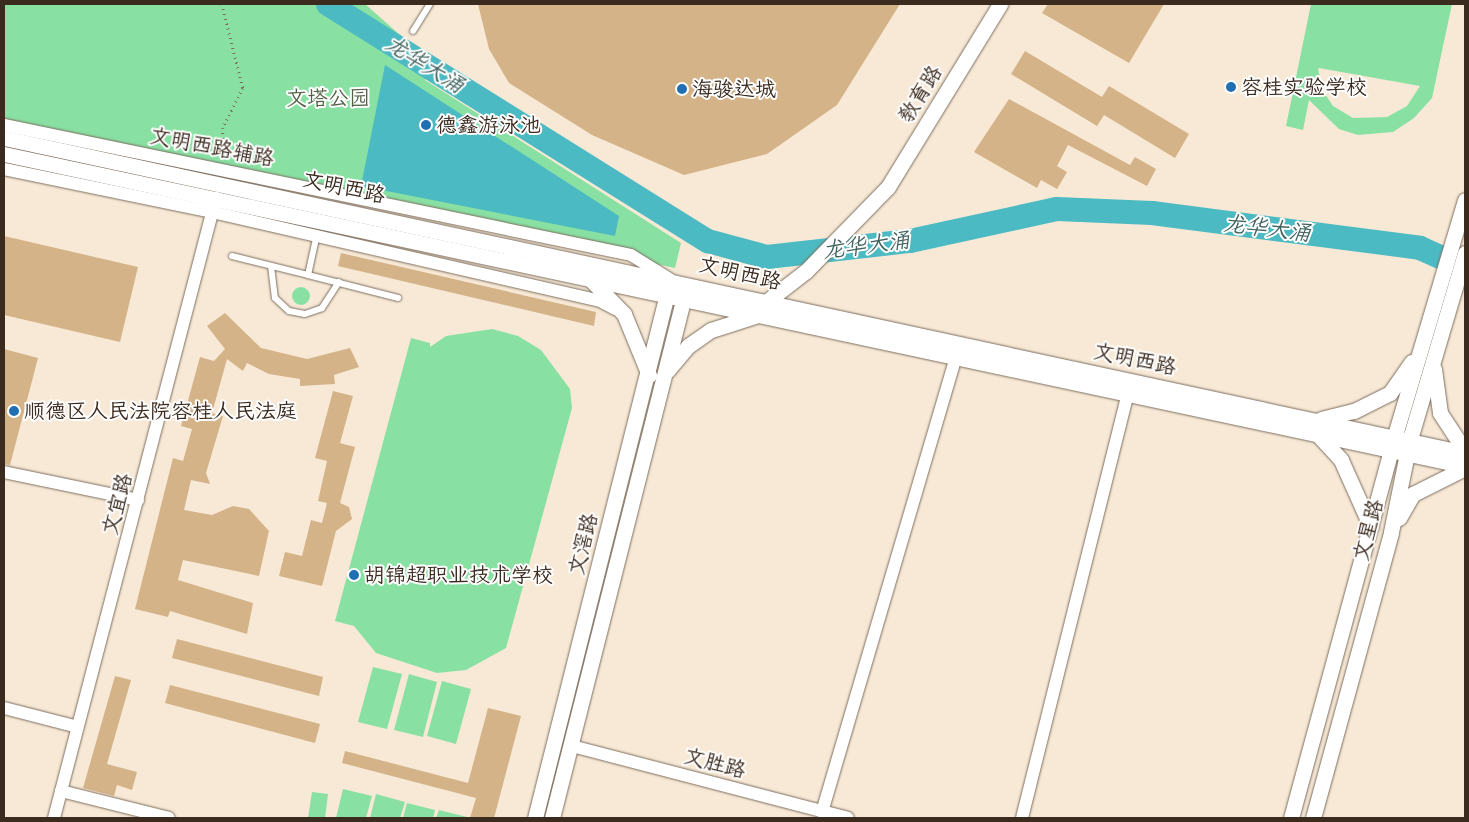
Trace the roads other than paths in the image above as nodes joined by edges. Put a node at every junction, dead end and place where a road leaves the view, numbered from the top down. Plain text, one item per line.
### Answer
1 (430, 4) edge
2 (1000, 4) edge
3 (413, 31) dead end
4 (4, 125) edge
5 (4, 130) edge
6 (10, 139) edge
7 (7, 156) edge
8 (4, 169) edge
9 (1465, 200) edge
10 (214, 205) junction
11 (320, 221) junction
12 (317, 236) junction
13 (1460, 254) edge
14 (232, 256) dead end
15 (270, 266) junction
16 (1452, 272) junction
17 (308, 274) junction
18 (589, 279) junction
19 (671, 280) junction
20 (339, 282) junction
21 (688, 283) junction
22 (666, 295) junction
23 (398, 298) dead end
24 (683, 299) junction
25 (763, 308) junction
26 (624, 314) junction
27 (1420, 350) junction
28 (956, 356) junction
29 (1433, 365) junction
30 (656, 375) junction
31 (1128, 392) junction
32 (1315, 427) junction
33 (1394, 442) junction
34 (1409, 446) junction
35 (1465, 452) edge
36 (1465, 467) edge
37 (4, 472) edge
38 (138, 500) junction
39 (1371, 527) junction
40 (1390, 532) junction
41 (4, 708) edge
42 (78, 726) junction
43 (572, 746) junction
44 (61, 791) junction
45 (822, 812) junction
46 (54, 818) edge
47 (169, 818) edge
48 (534, 818) edge
49 (552, 818) edge
50 (848, 818) edge
51 (1022, 818) edge
52 (1291, 818) edge
53 (1313, 818) edge

1 - 3 lane
2 - 25 street, 教育路
4 - 19 street, 文明西路辅路
5 - 6 street
6 - 19 street, 文明西路
7 - 10 street, 文明西路
8 - 10 street
9 - 13 street, 文星路
10 - 11 street, 文明西路
10 - 12 street
10 - 38 street, 文宜路
11 - 12 lane
11 - 18 street, 文明西路
12 - 17 lane
12 - 26 street
13 - 16 street, 文星路
14 - 15 lane
15 - 17 lane
15 - 20 lane
16 - 27 street, 文星路
16 - 29 street, 文星路
17 - 20 lane
18 - 22 street, 文明西路
18 - 26 street
19 - 21 street, 文明西路
19 - 22 street, 文滘路
20 - 23 lane
21 - 24 street, 文滘路
21 - 25 street, 文明西路
22 - 24 street, 文明西路
22 - 30 street, 文滘路
24 - 25 street, 文明西路
24 - 30 street, 文滘路
25 - 28 street, 文明西路
25 - 30 street
25 - 32 street, 文明西路
26 - 30 street
27 - 32 street
27 - 33 street, 文星路
28 - 31 street, 文明西路
28 - 45 street
29 - 34 street, 文星路
29 - 35 street
30 - 43 street, 文滘路
30 - 48 street, 文滘路
31 - 32 street, 文明西路
31 - 51 street
32 - 33 street, 文明西路
32 - 39 street
33 - 34 street, 文明西路
33 - 39 street, 文星路
34 - 35 street, 文明西路
34 - 36 street, 文明西路
34 - 40 street, 文星路
36 - 40 street
37 - 38 street
38 - 42 street, 文宜路
39 - 52 street, 文星路
40 - 53 street, 文星路
41 - 42 street
42 - 44 street, 文宜路
43 - 45 street, 文胜路
43 - 49 street, 文滘路
44 - 46 street, 文宜路
44 - 47 street
45 - 50 street, 文胜路

